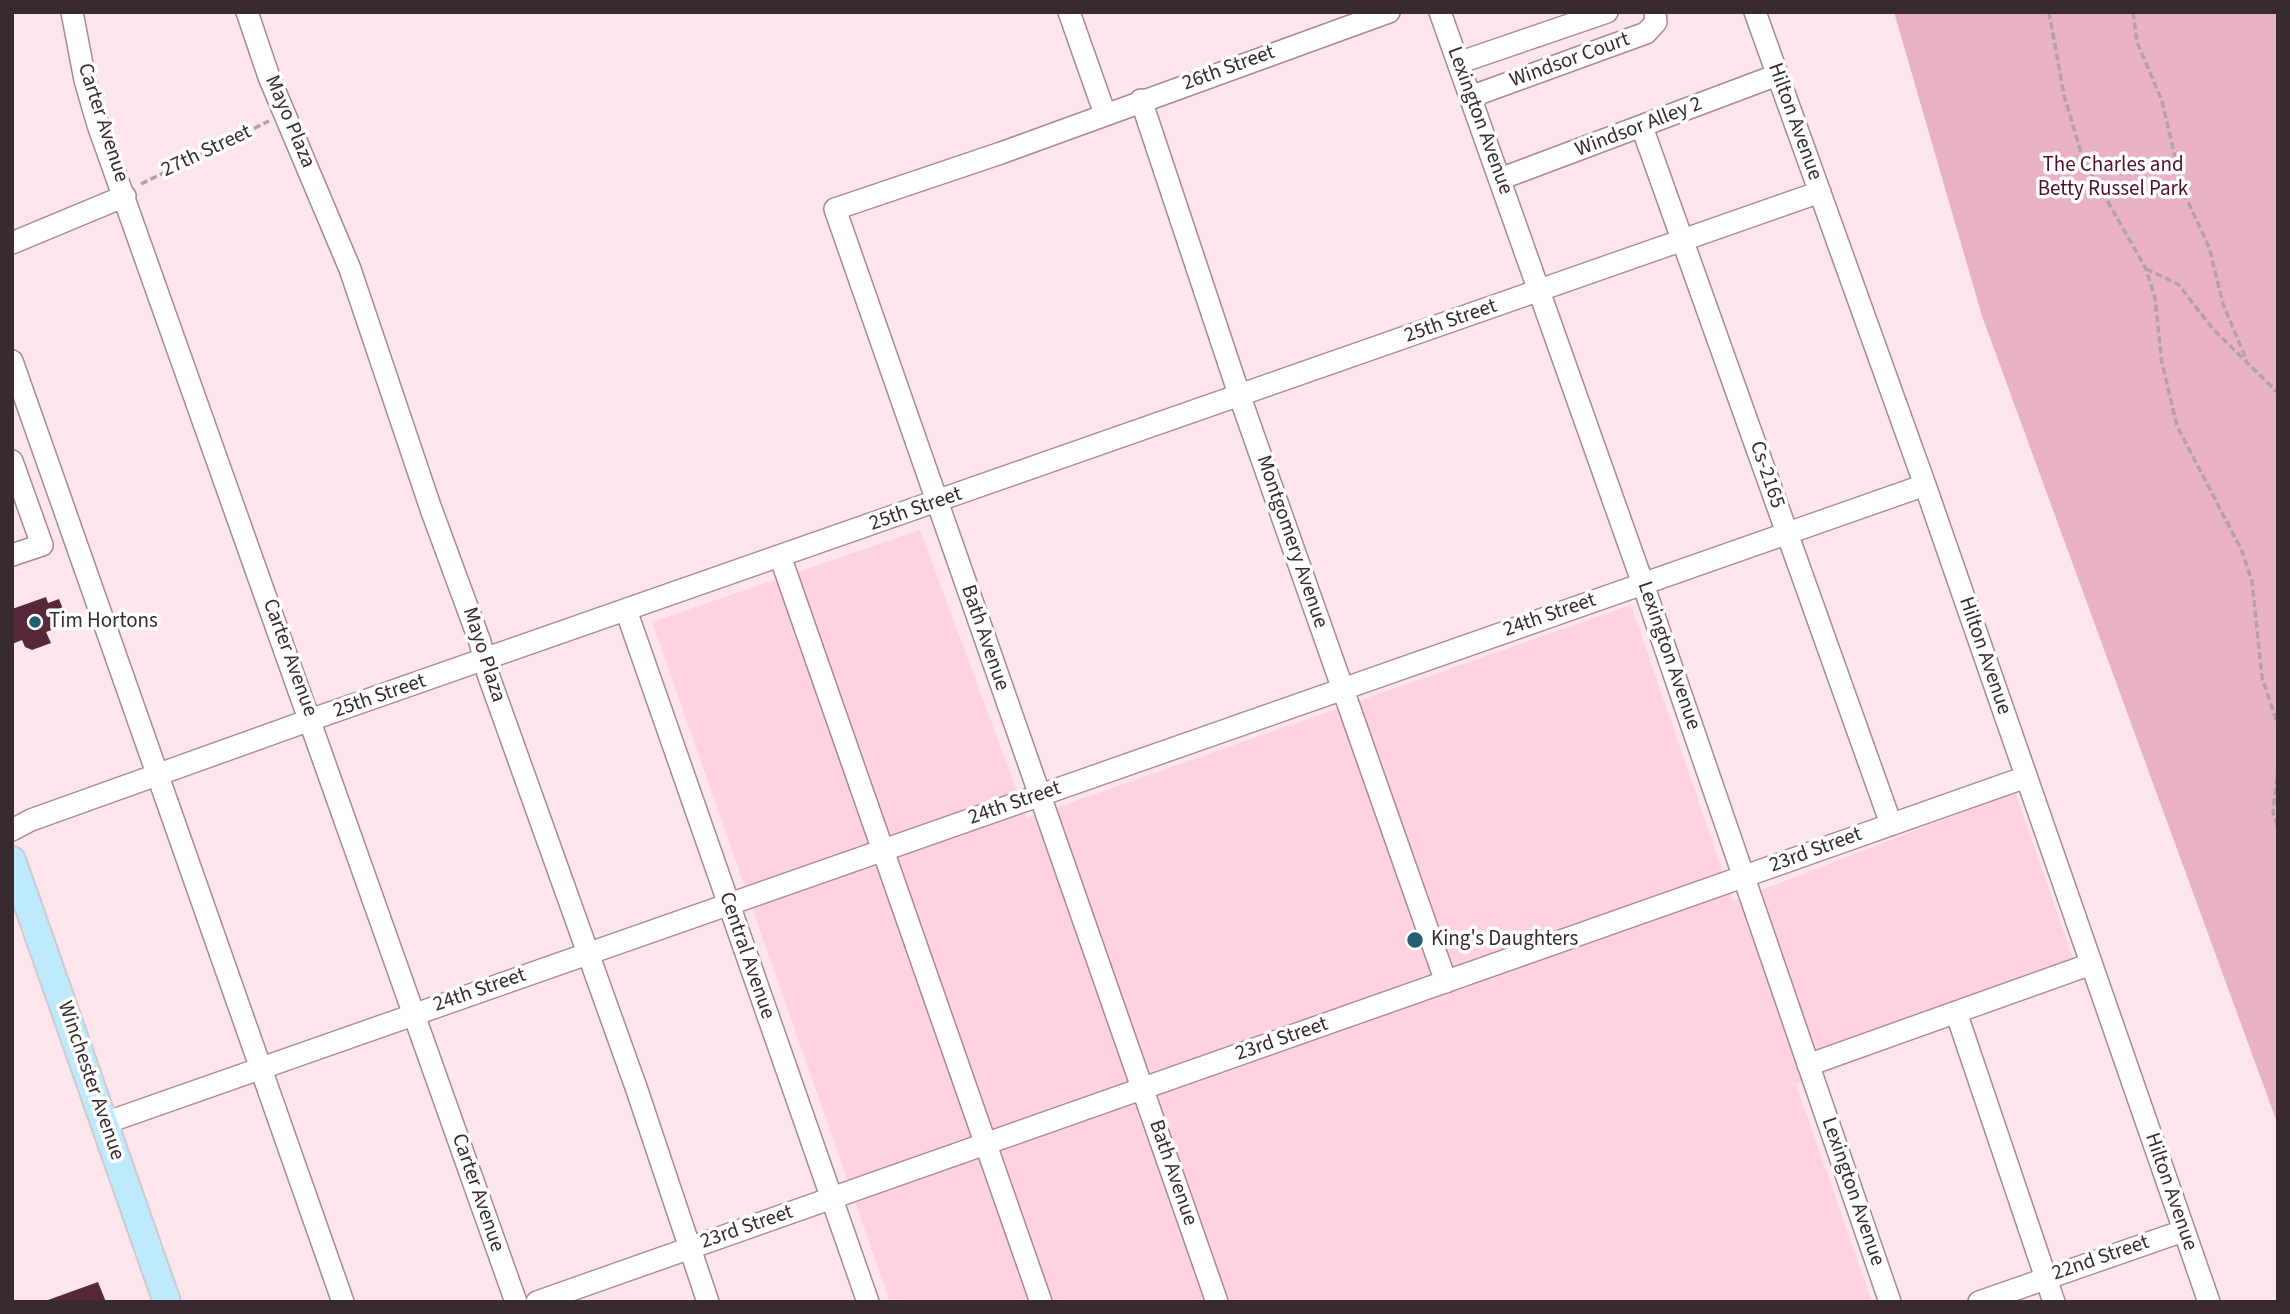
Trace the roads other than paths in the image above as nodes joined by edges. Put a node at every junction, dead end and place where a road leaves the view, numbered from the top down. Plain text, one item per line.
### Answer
1 (72, 12) edge
2 (247, 12) edge
3 (1069, 12) edge
4 (1389, 12) edge
5 (1440, 12) edge
6 (1655, 12) edge
7 (1755, 12) edge
8 (1599, 15) edge
9 (1535, 35) junction
10 (1601, 51) junction
11 (1458, 63) junction
12 (1548, 69) junction
13 (1777, 75) junction
14 (1470, 97) junction
15 (1141, 100) junction
16 (1105, 114) junction
17 (1070, 127) joint
18 (1642, 127) junction
19 (1500, 179) junction
20 (1820, 192) junction
21 (125, 196) junction
22 (1683, 239) junction
23 (12, 243) edge
24 (1538, 291) junction
25 (12, 361) edge
26 (1240, 397) junction
27 (12, 461) edge
28 (1925, 485) junction
29 (937, 503) junction
30 (1786, 532) junction
31 (12, 555) edge
32 (780, 556) junction
33 (1643, 584) junction
34 (626, 610) junction
35 (485, 661) junction
36 (1342, 688) junction
37 (310, 720) junction
38 (158, 775) junction
39 (2026, 776) junction
40 (1040, 796) junction
41 (1891, 824) junction
42 (12, 830) edge
43 (883, 849) junction
44 (12, 860) edge
45 (1744, 877) junction
46 (728, 905) junction
47 (589, 952) junction
48 (2091, 964) junction
49 (1446, 982) junction
50 (1956, 1012) junction
51 (414, 1014) junction
52 (1808, 1065) junction
53 (262, 1068) junction
54 (1142, 1089) junction
55 (105, 1124) junction
56 (986, 1143) junction
57 (831, 1198) junction
58 (2183, 1231) junction
59 (689, 1248) junction
60 (2045, 1278) junction
61 (167, 1302) edge
62 (343, 1302) edge
63 (516, 1302) edge
64 (537, 1302) edge
65 (708, 1302) edge
66 (868, 1302) edge
67 (1041, 1302) edge
68 (1217, 1302) edge
69 (1890, 1302) edge
70 (1979, 1302) edge
71 (2054, 1302) edge
72 (2208, 1302) edge

1 - 21 street, Carter Avenue
2 - 35 street, Mayo Plaza
3 - 16 street
4 - 15 street, 26th Street
5 - 11 street, Lexington Avenue
6 - 10 street, Windsor Court
7 - 13 street, Hilton Avenue
8 - 9 street, Windsor Court
8 - 10 street
9 - 11 street, Windsor Court
9 - 12 street
10 - 12 street, Windsor Court
11 - 14 street, Lexington Avenue
12 - 14 street, Windsor Court
13 - 18 street, Windsor Alley 2
13 - 20 street, Hilton Avenue
14 - 19 street, Lexington Avenue
15 - 16 street, 26th Street
15 - 26 street, Montgomery Avenue
16 - 17 street, 26th Street
17 - 29 street, Bath Avenue
18 - 19 street, Windsor Alley 2
18 - 22 street, Cs-2165
19 - 24 street, Lexington Avenue
20 - 22 street, 25th Street
20 - 28 street, Hilton Avenue
21 - 23 street
21 - 37 street, Carter Avenue
22 - 24 street, 25th Street
22 - 30 street, Cs-2165
24 - 26 street, 25th Street
24 - 33 street, Lexington Avenue
25 - 38 street
26 - 29 street, 25th Street
26 - 36 street, Montgomery Avenue
27 - 31 street
28 - 30 street, 24th Street
28 - 39 street, Hilton Avenue
29 - 32 street, 25th Street
29 - 40 street, Bath Avenue
30 - 33 street, 24th Street
30 - 41 street, Cs-2165
32 - 34 street, 25th Street
32 - 43 street
33 - 36 street, 24th Street
33 - 45 street, Lexington Avenue
34 - 35 street, 25th Street
34 - 46 street, Central Avenue
35 - 37 street, 25th Street
35 - 47 street, Mayo Plaza
36 - 40 street, 24th Street
36 - 49 street, Montgomery Avenue
37 - 38 street, 25th Street
37 - 51 street, Carter Avenue
38 - 42 street, 25th Street
38 - 53 street
39 - 41 street, 23rd Street
39 - 48 street, Hilton Avenue
40 - 43 street, 24th Street
40 - 54 street, Bath Avenue
41 - 45 street, 23rd Street
43 - 46 street, 24th Street
43 - 56 street
44 - 55 main road, Winchester Avenue
45 - 49 street, 23rd Street
45 - 52 street, Lexington Avenue
46 - 47 street, 24th Street
46 - 57 street, Central Avenue
47 - 51 street, 24th Street
47 - 59 street, Mayo Plaza
48 - 50 street
48 - 58 street, Hilton Avenue
49 - 54 street, 23rd Street
50 - 52 street
50 - 60 street
51 - 53 street, 24th Street
51 - 63 street, Carter Avenue
52 - 69 street, Lexington Avenue
53 - 55 street, 24th Street
53 - 62 street
54 - 56 street, 23rd Street
54 - 68 street, Bath Avenue
55 - 61 main road, Winchester Avenue
56 - 57 street, 23rd Street
56 - 67 street
57 - 59 street, 23rd Street
57 - 66 street, Central Avenue
58 - 60 street, 22nd Street
58 - 72 street, Hilton Avenue
59 - 64 street, 23rd Street
59 - 65 street, Mayo Plaza
60 - 70 street, 22nd Street
60 - 71 street

